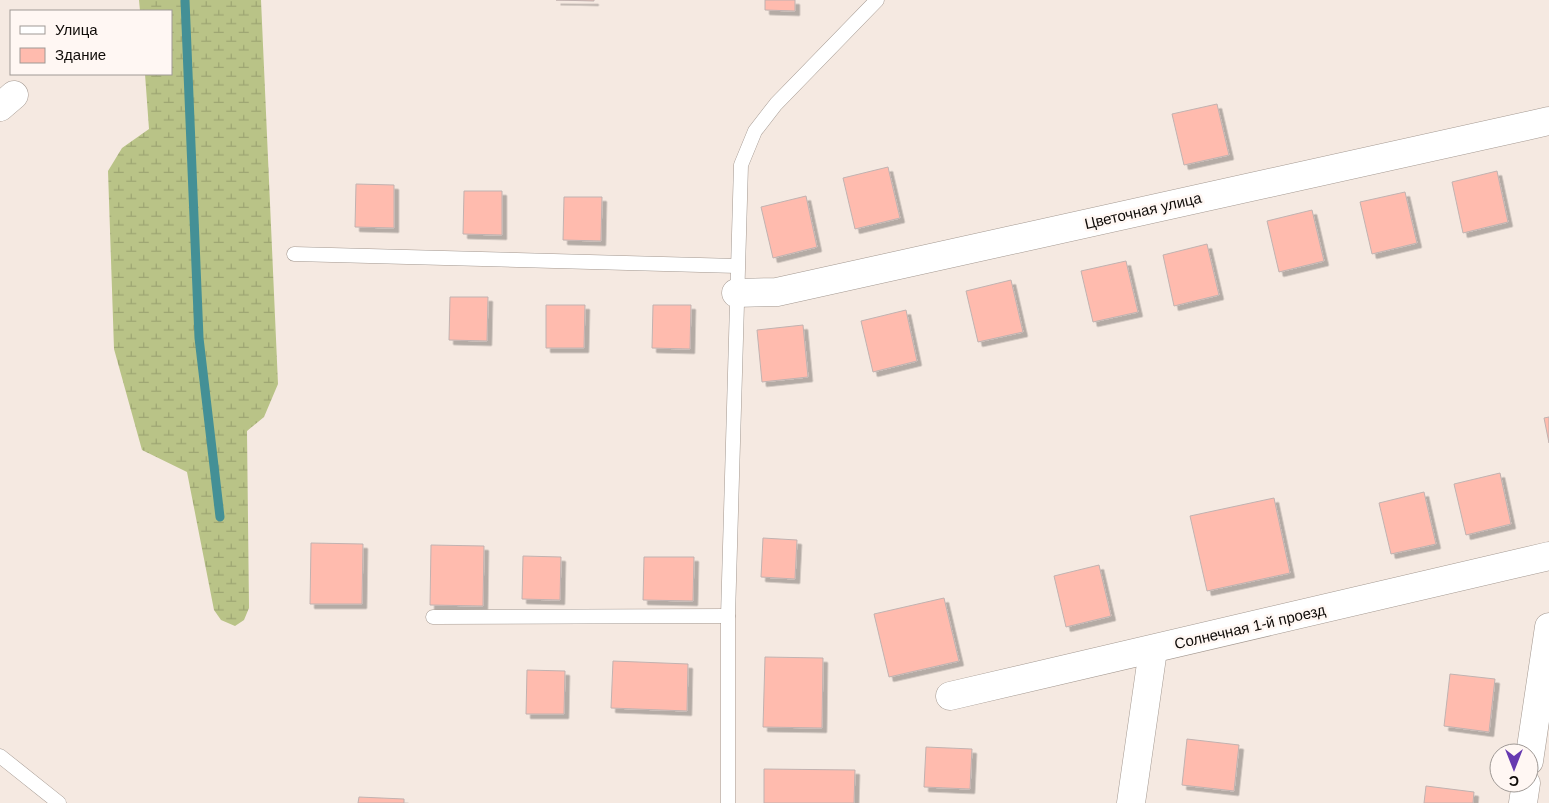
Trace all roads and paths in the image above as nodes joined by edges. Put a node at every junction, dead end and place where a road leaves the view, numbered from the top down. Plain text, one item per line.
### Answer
1 (877, 0) edge
2 (1549, 121) edge
3 (294, 254) dead end
4 (736, 279) junction
5 (1549, 556) edge
6 (728, 616) junction
7 (433, 617) dead end
8 (1549, 627) edge
9 (1153, 650) junction
10 (950, 696) dead end
11 (1532, 743) edge
12 (0, 756) edge
13 (59, 803) edge
14 (728, 803) edge
15 (1132, 803) edge

1 - 4 lane
2 - 4 street, Цветочная улица
3 - 4 lane
4 - 6 lane
5 - 9 street, Солнечная 1-й проезд
6 - 7 lane
6 - 14 lane
8 - 11 street
9 - 10 street, Солнечная 1-й проезд
9 - 15 street
12 - 13 lane

